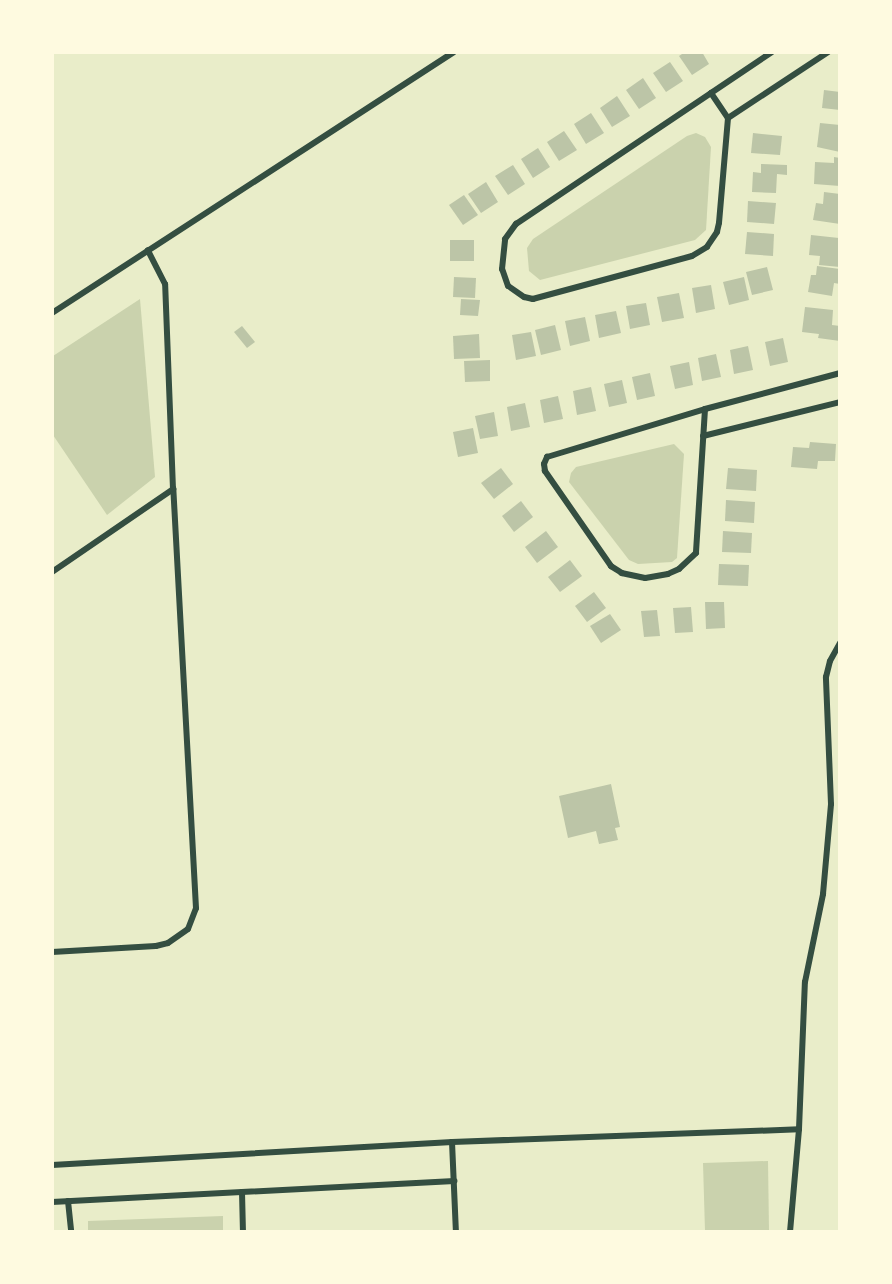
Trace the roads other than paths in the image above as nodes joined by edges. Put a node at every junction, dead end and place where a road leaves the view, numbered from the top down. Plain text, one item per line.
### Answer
1 (454, 52) edge
2 (772, 52) edge
3 (828, 52) edge
4 (711, 93) junction
5 (728, 118) junction
6 (148, 250) junction
7 (52, 314) edge
8 (840, 373) edge
9 (840, 402) edge
10 (705, 409) junction
11 (703, 436) junction
12 (173, 489) junction
13 (52, 572) edge
14 (840, 643) edge
15 (52, 952) edge
16 (799, 1129) junction
17 (452, 1143) junction
18 (52, 1165) edge
19 (454, 1181) junction
20 (242, 1192) junction
21 (68, 1201) junction
22 (52, 1202) edge
23 (71, 1232) edge
24 (243, 1232) edge
25 (456, 1232) edge
26 (790, 1232) edge

1 - 6 street
2 - 4 street
3 - 5 street
4 - 5 street
4 - 5 street
6 - 7 street
6 - 12 street
8 - 10 street
9 - 11 street
10 - 11 street
10 - 11 street
12 - 13 street
12 - 15 street
14 - 16 street
16 - 17 street
16 - 26 street
17 - 18 street
17 - 19 street
19 - 20 street
19 - 25 street
20 - 21 street
20 - 24 street
21 - 22 street
21 - 23 street

